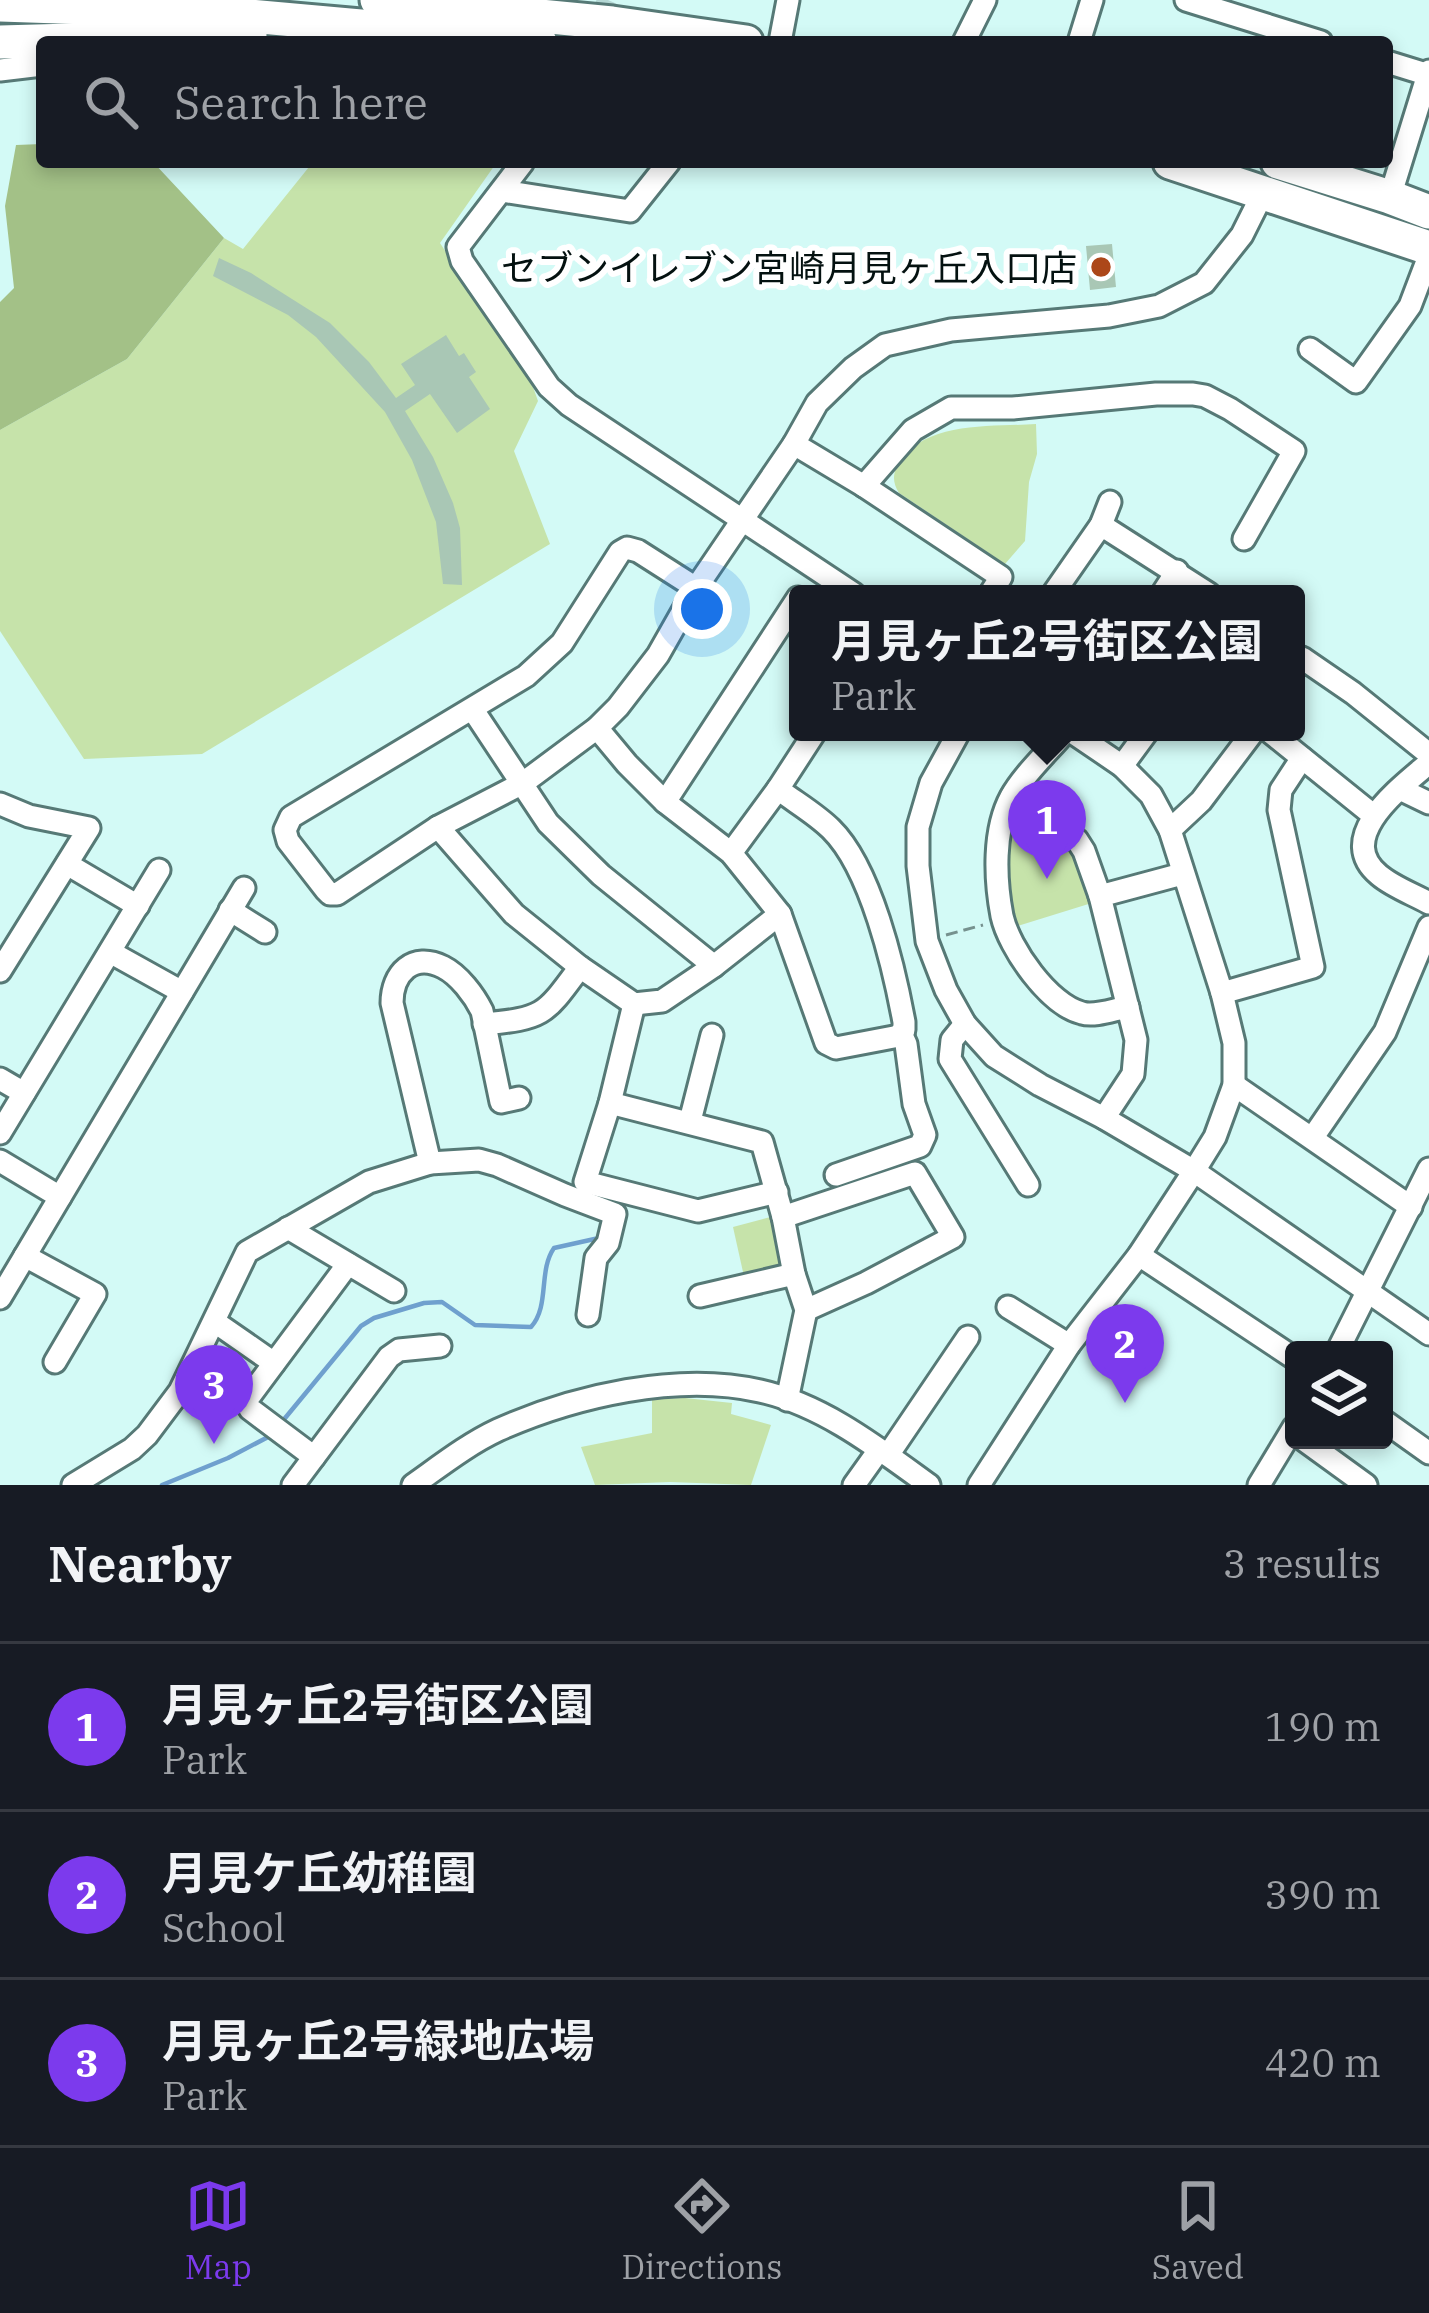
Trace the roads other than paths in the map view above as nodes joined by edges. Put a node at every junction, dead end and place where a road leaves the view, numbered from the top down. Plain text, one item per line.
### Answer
1 (377, 0) edge
2 (788, 0) edge
3 (985, 0) edge
4 (1092, 0) edge
5 (1186, 0) edge
6 (420, 2) edge
7 (7, 5) edge
8 (449, 32) junction
9 (203, 36) edge
10 (254, 36) edge
11 (428, 36) edge
12 (485, 36) edge
13 (706, 36) edge
14 (781, 36) edge
15 (967, 36) edge
16 (1081, 36) edge
17 (1302, 36) edge
18 (36, 49) edge
19 (5, 51) edge
20 (36, 63) edge
21 (1393, 64) edge
22 (1428, 74) edge
23 (519, 168) edge
24 (664, 168) edge
25 (1187, 168) edge
26 (1297, 168) edge
27 (502, 191) junction
28 (1263, 194) junction
29 (1390, 196) junction
30 (1429, 212) edge
31 (1429, 252) edge
32 (1310, 349) dead end
33 (794, 444) junction
34 (864, 486) junction
35 (1110, 502) dead end
36 (742, 522) junction
37 (1101, 525) junction
38 (1244, 539) dead end
39 (817, 568) junction
40 (1178, 572) junction
41 (806, 585) edge
42 (841, 585) edge
43 (996, 585) edge
44 (1059, 585) edge
45 (1169, 585) edge
46 (1196, 585) edge
47 (696, 588) junction
48 (789, 611) edge
49 (1305, 660) edge
50 (473, 710) junction
51 (597, 728) junction
52 (809, 741) edge
53 (954, 741) edge
54 (1060, 741) edge
55 (1082, 741) edge
56 (1141, 741) edge
57 (1246, 741) edge
58 (1281, 741) edge
59 (1301, 758) junction
60 (1429, 759) edge
61 (1122, 766) junction
62 (524, 783) junction
63 (778, 789) junction
64 (1400, 789) junction
65 (1012, 796) junction
66 (665, 802) junction
67 (1429, 803) edge
68 (0, 804) edge
69 (1373, 815) junction
70 (438, 827) junction
71 (1170, 830) junction
72 (731, 853) junction
73 (68, 864) junction
74 (159, 870) dead end
75 (1182, 874) junction
76 (244, 888) dead end
77 (1100, 896) junction
78 (1429, 903) edge
79 (138, 906) junction
80 (230, 910) junction
81 (780, 914) junction
82 (1429, 927) edge
83 (265, 932) dead end
84 (110, 952) junction
85 (714, 966) junction
86 (580, 967) junction
87 (0, 971) edge
88 (182, 992) junction
89 (1222, 993) junction
90 (634, 1004) junction
91 (1128, 1007) junction
92 (484, 1024) junction
93 (964, 1024) junction
94 (901, 1033) junction
95 (712, 1035) dead end
96 (0, 1079) edge
97 (1234, 1085) junction
98 (24, 1093) junction
99 (519, 1098) dead end
100 (610, 1102) junction
101 (1104, 1118) junction
102 (690, 1121) junction
103 (0, 1133) edge
104 (1313, 1137) junction
105 (0, 1161) edge
106 (430, 1163) junction
107 (1429, 1169) edge
108 (1194, 1172) junction
109 (836, 1175) dead end
110 (1028, 1185) dead end
111 (777, 1192) junction
112 (60, 1197) junction
113 (1411, 1207) junction
114 (783, 1217) junction
115 (288, 1228) junction
116 (1138, 1255) junction
117 (25, 1256) junction
118 (348, 1264) junction
119 (794, 1274) junction
120 (1368, 1290) junction
121 (394, 1291) dead end
122 (700, 1296) dead end
123 (0, 1298) edge
124 (1008, 1307) dead end
125 (806, 1310) junction
126 (588, 1315) dead end
127 (215, 1322) junction
128 (1429, 1334) edge
129 (968, 1337) dead end
130 (1342, 1341) edge
131 (1069, 1345) junction
132 (440, 1346) dead end
133 (1285, 1352) edge
134 (55, 1362) dead end
135 (274, 1364) junction
136 (787, 1400) junction
137 (1393, 1427) edge
138 (1285, 1448) edge
139 (1318, 1449) edge
140 (883, 1452) junction
141 (1429, 1453) edge
142 (314, 1457) junction
143 (73, 1485) edge
144 (293, 1485) edge
145 (412, 1485) edge
146 (854, 1485) edge
147 (929, 1485) edge
148 (979, 1485) edge
149 (1259, 1485) edge
150 (1366, 1485) edge

1 - 6 highway
2 - 14 street
3 - 15 street
4 - 16 street
5 - 17 street
6 - 13 highway
7 - 8 highway
8 - 11 highway
8 - 12 highway
9 - 10 highway
18 - 19 highway
19 - 20 street
21 - 22 street
22 - 29 street
23 - 27 street
24 - 27 street
25 - 28 highway
26 - 29 highway
27 - 36 street
28 - 31 highway
28 - 33 street
29 - 30 highway
31 - 32 street
33 - 34 street
33 - 36 street
34 - 38 street
34 - 43 street
35 - 37 street
36 - 39 street
36 - 47 street
37 - 40 street
37 - 44 street
39 - 41 street
39 - 42 street
40 - 45 street
40 - 46 street
47 - 50 street
47 - 51 street
48 - 66 street
49 - 60 street
50 - 62 street
50 - 70 street
51 - 62 street
51 - 66 street
52 - 63 street
53 - 93 street
54 - 65 street
55 - 61 street
56 - 61 street
57 - 71 street
58 - 59 street
59 - 69 street
59 - 89 street
60 - 64 street
61 - 71 street
62 - 70 street
62 - 85 street
63 - 72 street
63 - 94 street
64 - 67 street
64 - 69 street
65 - 77 street
65 - 91 street
66 - 72 street
68 - 73 street
69 - 78 street
70 - 86 street
71 - 75 street
72 - 81 street
73 - 79 street
73 - 87 street
74 - 79 street
75 - 77 street
75 - 89 street
76 - 80 street
77 - 91 street
79 - 84 street
80 - 83 street
80 - 88 street
81 - 85 street
81 - 94 street
82 - 104 street
84 - 88 street
84 - 98 street
85 - 90 street
86 - 90 street
86 - 92 street
88 - 112 street
89 - 97 street
90 - 100 street
91 - 101 street
92 - 99 street
92 - 106 street
93 - 101 street
93 - 110 street
94 - 109 street
95 - 102 street
96 - 98 street
97 - 104 street
97 - 108 street
98 - 103 street
100 - 102 street
100 - 111 street
101 - 108 street
102 - 111 street
104 - 113 street
105 - 112 street
106 - 115 street
106 - 126 street
107 - 113 street
108 - 116 street
108 - 120 street
111 - 114 street
112 - 117 street
113 - 120 street
114 - 119 street
114 - 125 street
115 - 118 street
115 - 127 street
116 - 131 street
116 - 133 street
117 - 123 street
117 - 134 street
118 - 121 street
118 - 135 street
119 - 122 street
119 - 125 street
120 - 128 street
120 - 130 street
124 - 131 street
125 - 136 street
127 - 135 street
127 - 143 street
129 - 140 street
131 - 148 street
132 - 142 street
135 - 142 street
136 - 140 street
136 - 145 street
137 - 141 street
138 - 149 street
139 - 150 street
140 - 146 street
140 - 147 street
142 - 144 street

